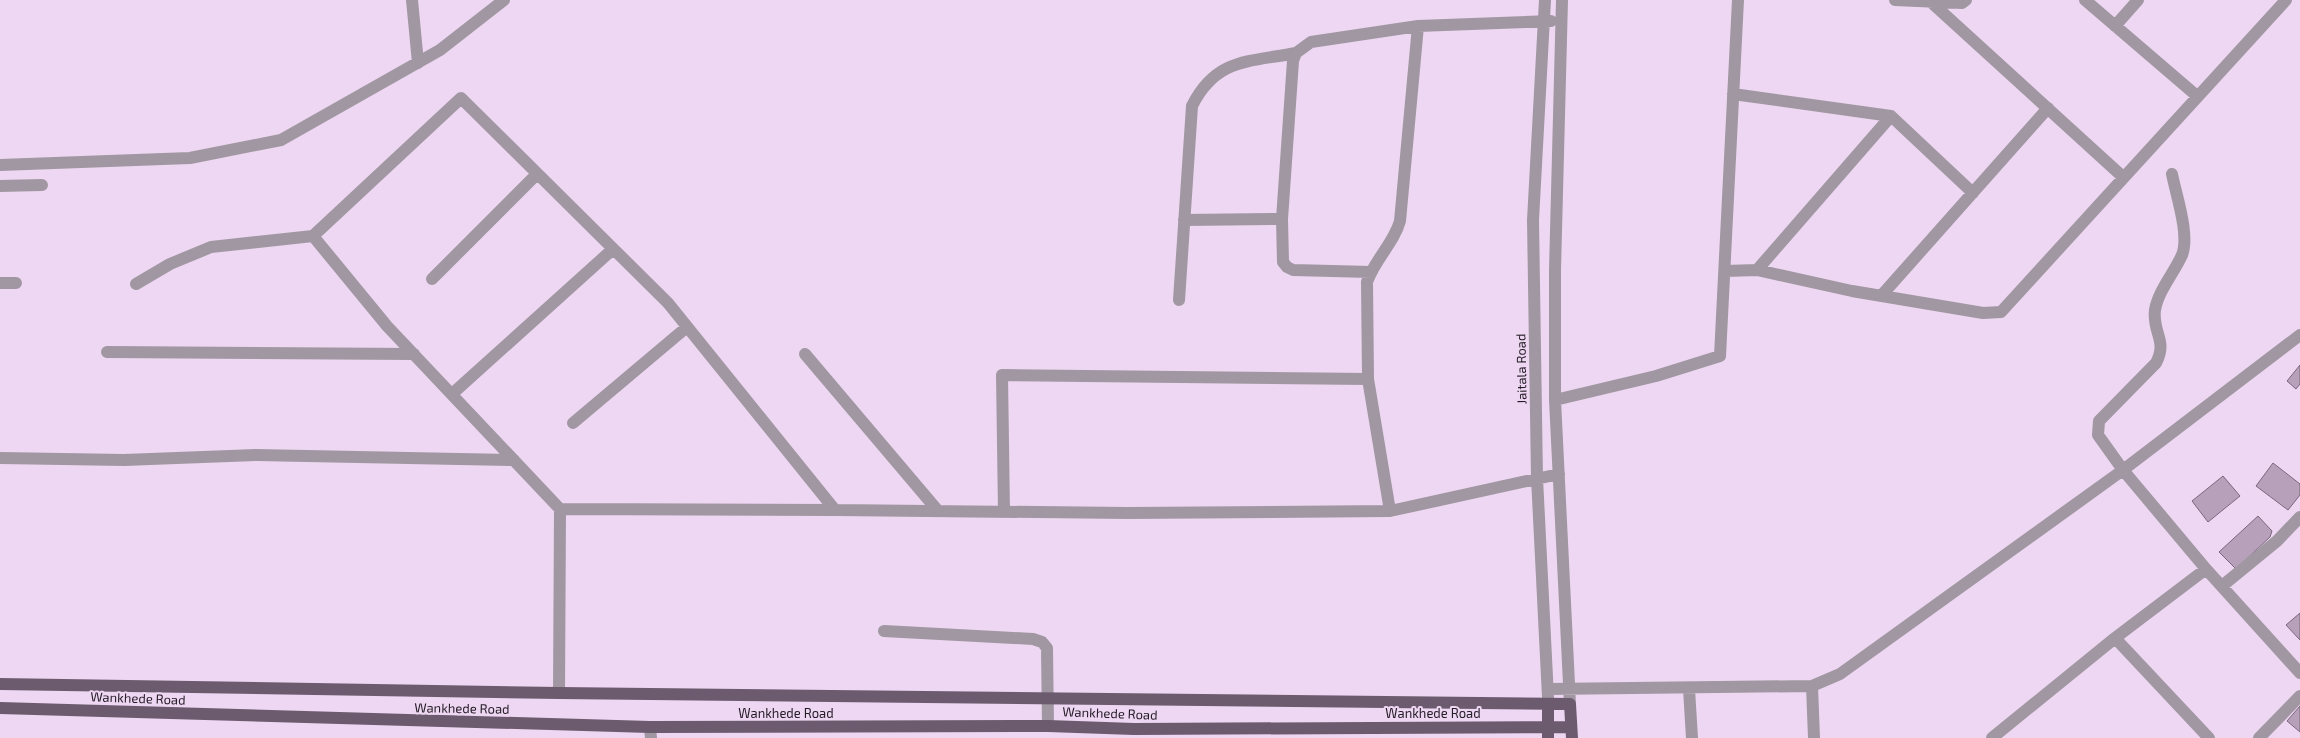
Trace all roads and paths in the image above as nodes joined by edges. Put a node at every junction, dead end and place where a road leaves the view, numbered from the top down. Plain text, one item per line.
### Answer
1 (412, 0) edge
2 (504, 0) edge
3 (1545, 0) edge
4 (1562, 0) edge
5 (1738, 0) edge
6 (1895, 0) edge
7 (1966, 0) edge
8 (2085, 0) edge
9 (2138, 0) edge
10 (2286, 0) edge
11 (1931, 2) junction
12 (1563, 21) junction
13 (1545, 22) junction
14 (1418, 26) junction
15 (2115, 26) junction
16 (1296, 53) junction
17 (418, 63) junction
18 (1733, 94) junction
19 (2197, 96) junction
20 (2048, 108) junction
21 (1891, 116) junction
22 (0, 164) edge
23 (537, 174) junction
24 (2172, 174) dead end
25 (2123, 177) junction
26 (42, 185) dead end
27 (0, 186) edge
28 (1973, 193) junction
29 (1282, 219) junction
30 (1184, 220) junction
31 (313, 236) junction
32 (612, 249) junction
33 (1757, 270) junction
34 (1725, 271) junction
35 (1370, 272) junction
36 (432, 279) dead end
37 (0, 283) edge
38 (16, 283) dead end
39 (136, 284) dead end
40 (1881, 296) junction
41 (1179, 300) dead end
42 (687, 327) junction
43 (2300, 334) edge
44 (107, 352) dead end
45 (414, 354) junction
46 (805, 354) dead end
47 (1368, 379) junction
48 (452, 394) junction
49 (1555, 400) junction
50 (573, 423) dead end
51 (0, 458) edge
52 (514, 460) junction
53 (2123, 470) junction
54 (1558, 474) junction
55 (1537, 478) junction
56 (560, 508) junction
57 (835, 510) junction
58 (938, 511) junction
59 (1390, 511) junction
60 (1004, 512) junction
61 (2300, 517) edge
62 (2206, 569) junction
63 (2222, 586) junction
64 (884, 631) dead end
65 (2115, 638) junction
66 (2300, 673) edge
67 (0, 684) edge
68 (1812, 686) junction
69 (1569, 688) junction
70 (1548, 689) junction
71 (1689, 689) junction
72 (559, 693) junction
73 (2300, 696) edge
74 (1048, 697) junction
75 (1548, 704) junction
76 (1570, 704) junction
77 (0, 708) edge
78 (1048, 726) junction
79 (650, 732) edge
80 (1548, 732) edge
81 (1135, 733) edge
82 (1572, 733) edge
83 (1692, 738) edge
84 (1814, 738) edge
85 (1992, 738) edge
86 (2208, 738) edge
87 (2259, 738) edge

1 - 17 street
2 - 17 street
3 - 13 street, Jaitala Road
4 - 12 street
5 - 18 street
6 - 11 street
7 - 11 street
8 - 15 street
9 - 15 street
10 - 19 street
11 - 20 street
12 - 13 street
12 - 49 street
13 - 14 street
13 - 55 street, Jaitala Road
14 - 16 street
14 - 35 street
15 - 19 street
16 - 29 street
16 - 30 street
17 - 22 street
18 - 21 street
18 - 34 street
19 - 25 street
20 - 25 street
20 - 28 street
21 - 28 street
21 - 33 street
23 - 31 street
23 - 32 street
23 - 36 street
24 - 53 street
25 - 40 street
26 - 27 street
28 - 40 street
29 - 30 street
29 - 35 street
30 - 41 street
31 - 39 street
31 - 45 street
32 - 42 street
32 - 48 street
33 - 34 street
33 - 40 street
34 - 49 street
35 - 47 street
37 - 38 street
42 - 50 street
42 - 57 street
43 - 53 street
44 - 45 street
45 - 48 street
46 - 58 street
47 - 59 street
47 - 60 street
48 - 52 street
49 - 54 street
51 - 52 street
52 - 56 street
53 - 62 street
53 - 68 street
54 - 55 street
54 - 69 street
55 - 59 street
55 - 70 street, Jaitala Road
56 - 57 street
56 - 72 street
57 - 58 street
58 - 60 street
59 - 60 street
61 - 63 street
62 - 63 street
62 - 65 street
63 - 66 street
64 - 74 street
65 - 85 street
65 - 86 street
67 - 72 main road, Wankhede Road
68 - 71 street
68 - 84 street
69 - 70 street
69 - 71 street
69 - 76 street
70 - 75 street, Jaitala Road
71 - 83 street
72 - 74 main road, Wankhede Road
73 - 87 street
74 - 75 main road, Wankhede Road
74 - 78 street
75 - 76 main road, Wankhede Road
75 - 80 main road, Jaitala Road
76 - 82 main road
77 - 79 main road, Wankhede Road
78 - 79 main road, Wankhede Road
78 - 81 main road, Wankhede Road
80 - 81 main road, Wankhede Road
80 - 82 main road, Wankhede Road

